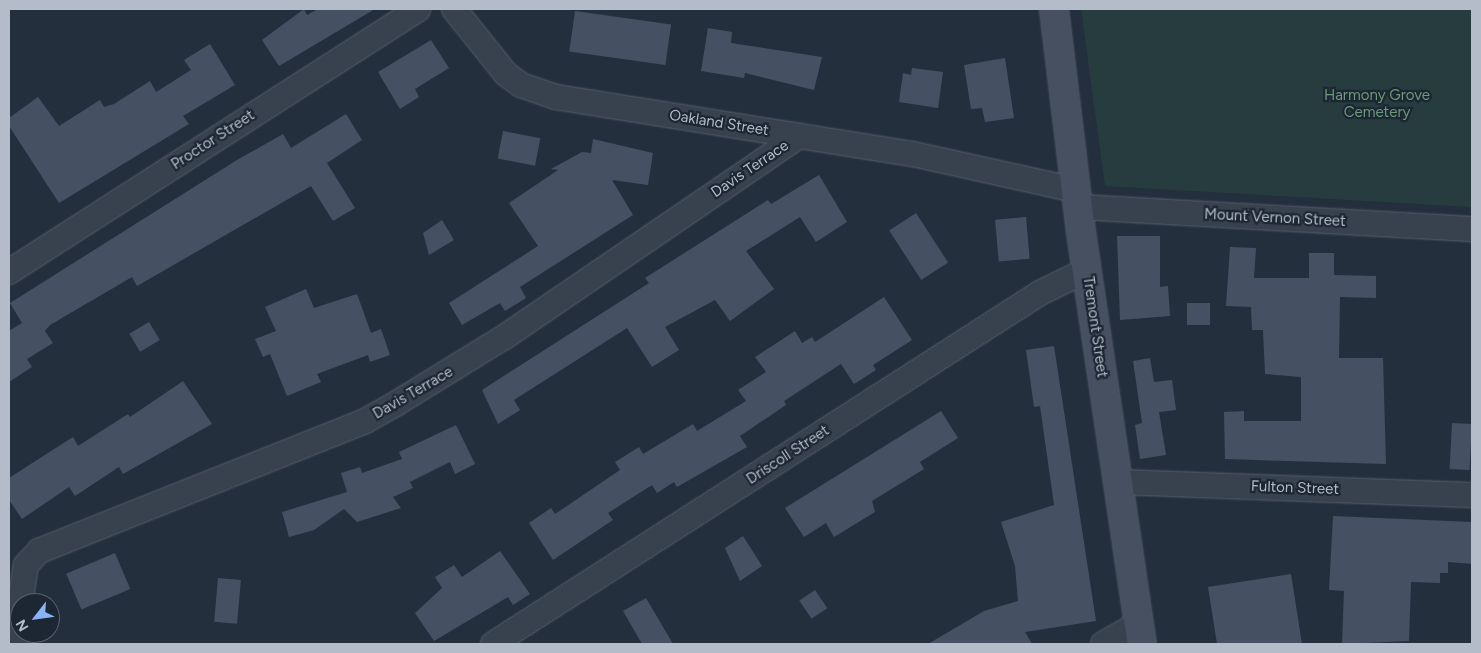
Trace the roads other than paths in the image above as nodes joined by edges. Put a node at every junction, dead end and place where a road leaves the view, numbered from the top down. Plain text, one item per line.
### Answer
1 (418, 9) edge
2 (454, 9) edge
3 (1054, 9) edge
4 (799, 136) junction
5 (1077, 198) junction
6 (1472, 229) edge
7 (1087, 270) junction
8 (9, 272) edge
9 (1117, 482) junction
10 (1472, 495) edge
11 (22, 593) edge
12 (1140, 634) edge
13 (493, 644) edge
14 (1103, 644) edge

1 - 8 street, Proctor Street
2 - 4 street, Oakland Street
3 - 5 street, Tremont Street
4 - 5 street, Oakland Street
4 - 11 street, Davis Terrace
5 - 6 street, Mount Vernon Street
5 - 7 street, Tremont Street
7 - 9 street, Tremont Street
7 - 13 street, Driscoll Street
9 - 10 street, Fulton Street
9 - 12 street, Tremont Street
12 - 14 street

